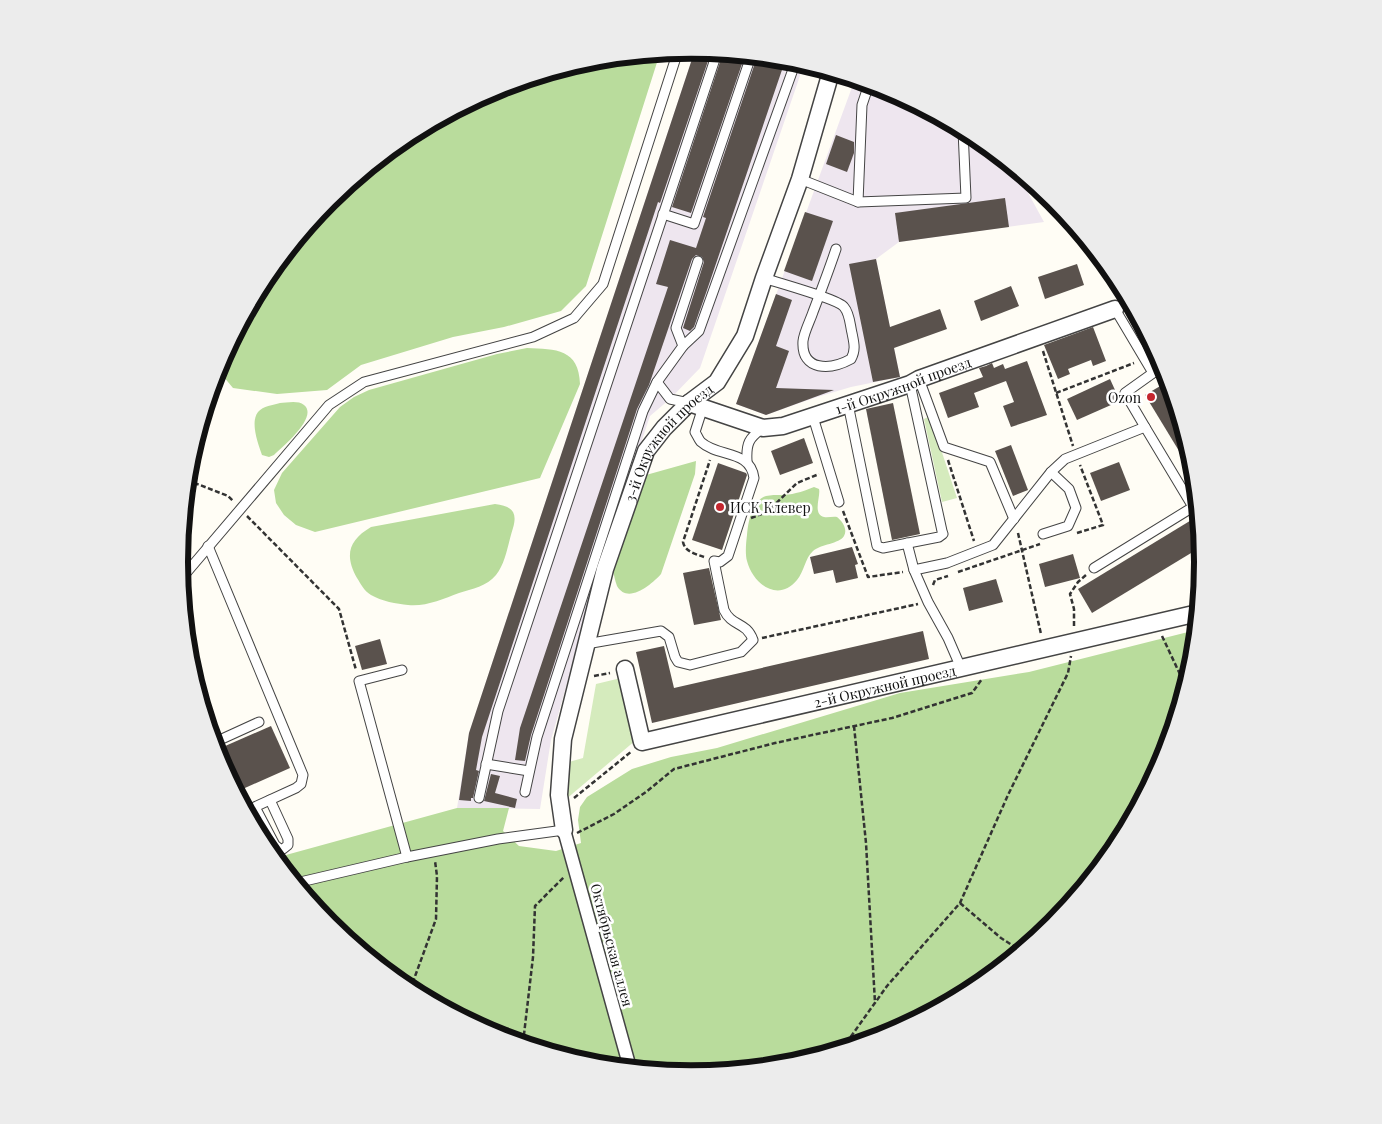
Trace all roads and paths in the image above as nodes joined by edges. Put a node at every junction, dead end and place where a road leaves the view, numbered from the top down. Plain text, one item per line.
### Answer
1 (675, 59) edge
2 (714, 60) edge
3 (749, 62) edge
4 (793, 69) edge
5 (828, 78) edge
6 (867, 90) edge
7 (963, 139) edge
8 (800, 179) junction
9 (858, 202) junction
10 (663, 214) junction
11 (836, 249) dead end
12 (698, 261) dead end
13 (764, 278) junction
14 (819, 296) junction
15 (1114, 310) joint
16 (1038, 337) junction
17 (683, 346) junction
18 (1144, 358) junction
19 (1156, 370) edge
20 (1153, 373) junction
21 (914, 381) junction
22 (657, 382) junction
23 (1056, 393) junction
24 (848, 404) junction
25 (696, 405) junction
26 (813, 417) junction
27 (1145, 427) junction
28 (763, 428) junction
29 (944, 447) junction
30 (714, 449) junction
31 (1076, 453) junction
32 (747, 461) junction
33 (830, 470) junction
34 (1051, 472) junction
35 (194, 483) edge
36 (1190, 500) edge
37 (839, 502) dead end
38 (240, 508) junction
39 (1191, 509) edge
40 (1014, 519) junction
41 (739, 523) junction
42 (1043, 534) dead end
43 (907, 543) junction
44 (208, 546) junction
45 (978, 551) junction
46 (714, 561) junction
47 (1094, 568) joint
48 (188, 570) edge
49 (914, 570) junction
50 (1191, 615) edge
51 (1156, 623) junction
52 (1075, 642) junction
53 (586, 644) junction
54 (1044, 649) junction
55 (995, 660) junction
56 (961, 668) junction
57 (625, 669) dead end
58 (402, 670) dead end
59 (1181, 676) edge
60 (359, 681) junction
61 (259, 722) dead end
62 (854, 726) junction
63 (220, 740) edge
64 (642, 742) junction
65 (486, 764) junction
66 (529, 771) junction
67 (525, 792) dead end
68 (479, 798) dead end
69 (270, 800) junction
70 (252, 808) edge
71 (561, 808) junction
72 (566, 834) junction
73 (275, 845) edge
74 (433, 852) junction
75 (407, 856) junction
76 (575, 865) junction
77 (303, 881) edge
78 (960, 903) junction
79 (1014, 947) edge
80 (413, 981) edge
81 (875, 1003) junction
82 (524, 1037) edge
83 (848, 1040) edge
84 (628, 1061) edge

1 - 38 lane
2 - 10 lane
3 - 10 lane
4 - 17 lane
5 - 8 street, 3-й Окружной проезд
6 - 9 lane
7 - 9 lane
8 - 9 lane
8 - 13 street, 3-й Окружной проезд
10 - 65 lane
11 - 14 lane
12 - 17 lane
13 - 14 lane
13 - 25 street, 3-й Окружной проезд
14 - 14 lane
15 - 16 street, 1-й Окружной проезд
15 - 18 lane
16 - 21 street, 1-й Окружной проезд
16 - 23 path
17 - 22 lane
18 - 20 lane
18 - 23 path
19 - 20 lane
20 - 27 lane
21 - 24 street, 1-й Окружной проезд
21 - 29 lane
21 - 43 lane
22 - 25 lane
22 - 66 lane
23 - 31 path
24 - 26 street, 1-й Окружной проезд
24 - 43 lane
25 - 28 street, 1-й Окружной проезд
25 - 30 lane
25 - 53 street, 3-й Окружной проезд
26 - 28 street, 1-й Окружной проезд
26 - 33 lane
27 - 31 lane
27 - 36 lane
28 - 32 lane
29 - 40 lane
29 - 45 path
30 - 32 lane
30 - 46 path
31 - 34 lane
32 - 41 lane
33 - 37 lane
33 - 41 path
34 - 40 lane
34 - 42 lane
35 - 38 path
38 - 44 lane
38 - 60 path
39 - 47 lane
40 - 45 lane
40 - 54 path
41 - 46 lane
43 - 49 lane
44 - 48 lane
44 - 69 lane
45 - 49 lane
46 - 53 lane
47 - 52 path
49 - 56 lane
50 - 51 street, 2-й Окружной проезд
51 - 52 street, 2-й Окружной проезд
51 - 59 path
52 - 54 street, 2-й Окружной проезд
52 - 78 path
53 - 71 street, 3-й Окружной проезд
54 - 55 street, 2-й Окружной проезд
55 - 56 street, 2-й Окружной проезд
55 - 62 path
56 - 64 street, 2-й Окружной проезд
57 - 64 street
58 - 60 lane
60 - 75 lane
61 - 63 lane
62 - 72 path
62 - 81 path
64 - 71 path
65 - 66 lane
65 - 68 lane
66 - 67 lane
69 - 70 lane
69 - 73 lane
71 - 72 street, 3-й Окружной проезд
72 - 74 lane
72 - 76 street, Октябрьская аллея
74 - 75 lane
74 - 80 path
75 - 77 lane
76 - 82 path
76 - 84 street, Октябрьская аллея
78 - 79 path
78 - 81 path
81 - 83 path

